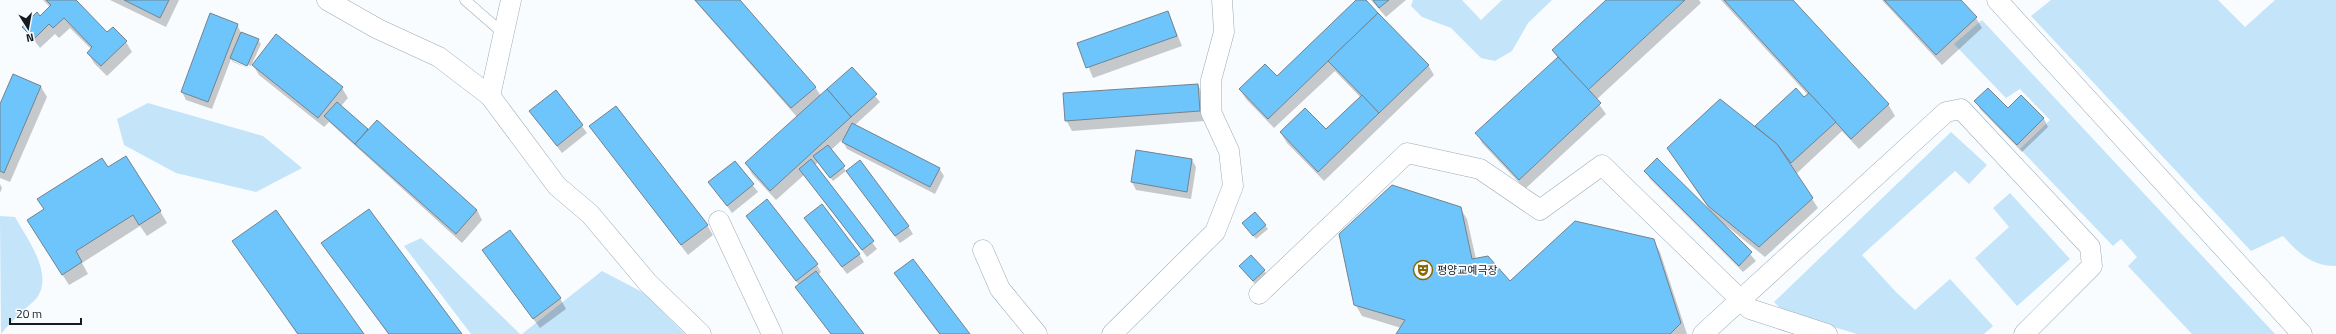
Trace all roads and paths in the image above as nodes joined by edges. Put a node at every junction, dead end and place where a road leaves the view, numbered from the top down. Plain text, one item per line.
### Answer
1 (327, 0) edge
2 (465, 0) edge
3 (512, 0) edge
4 (1222, 0) edge
5 (1997, 0) edge
6 (504, 34) junction
7 (490, 96) junction
8 (719, 221) dead end
9 (983, 250) dead end
10 (1259, 294) dead end
11 (1740, 299) junction
12 (701, 334) edge
13 (772, 334) edge
14 (1037, 334) edge
15 (1112, 334) edge
16 (1703, 334) edge
17 (1827, 334) edge
18 (2024, 334) edge
19 (2302, 334) edge

1 - 7 street
2 - 6 lane
3 - 6 street
4 - 15 street
5 - 19 street
6 - 7 street
7 - 12 street
8 - 13 street
9 - 14 street
10 - 11 street
11 - 16 street
11 - 17 street
11 - 18 street

